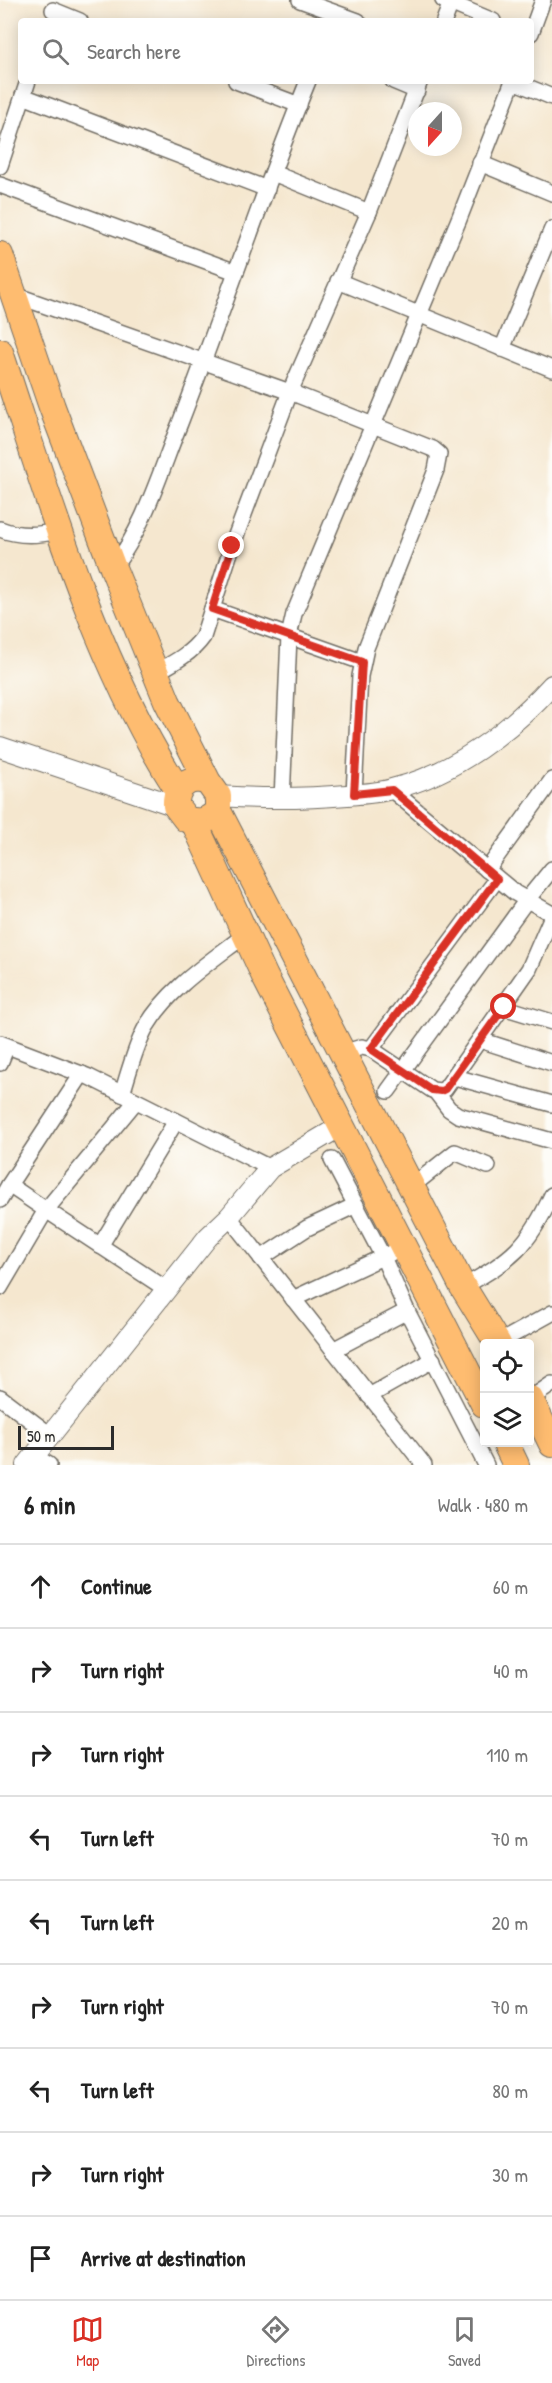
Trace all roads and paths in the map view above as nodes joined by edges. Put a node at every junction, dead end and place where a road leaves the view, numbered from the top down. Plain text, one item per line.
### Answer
1 (300, 0) edge
2 (543, 0) edge
3 (449, 1) edge
4 (52, 10) edge
5 (336, 11) edge
6 (72, 18) edge
7 (351, 18) edge
8 (445, 18) edge
9 (486, 18) edge
10 (534, 25) edge
11 (27, 84) edge
12 (244, 84) edge
13 (307, 84) edge
14 (512, 84) edge
15 (520, 84) edge
16 (419, 86) edge
17 (23, 96) junction
18 (552, 97) edge
19 (298, 105) junction
20 (480, 163) junction
21 (0, 166) edge
22 (273, 173) junction
23 (0, 185) edge
24 (267, 189) junction
25 (552, 193) edge
26 (369, 212) junction
27 (552, 229) edge
28 (0, 255) edge
29 (236, 272) junction
30 (338, 281) junction
31 (15, 295) junction
32 (418, 315) junction
33 (502, 349) junction
34 (0, 352) edge
35 (204, 361) junction
36 (552, 369) edge
37 (290, 392) junction
38 (372, 424) junction
39 (0, 529) edge
40 (60, 531) junction
41 (113, 568) junction
42 (212, 609) junction
43 (289, 636) junction
44 (362, 662) junction
45 (155, 673) junction
46 (552, 685) edge
47 (0, 747) edge
48 (552, 780) edge
49 (392, 790) junction
50 (354, 794) junction
51 (215, 796) junction
52 (282, 800) junction
53 (183, 806) junction
54 (552, 869) edge
55 (492, 875) junction
56 (526, 901) junction
57 (552, 915) edge
58 (245, 935) junction
59 (504, 1007) junction
60 (552, 1022) edge
61 (480, 1040) junction
62 (4, 1044) edge
63 (371, 1049) junction
64 (342, 1053) junction
65 (0, 1063) edge
66 (552, 1063) edge
67 (404, 1070) junction
68 (82, 1074) junction
69 (455, 1077) junction
70 (388, 1091) dead end
71 (436, 1092) junction
72 (129, 1097) junction
73 (552, 1104) edge
74 (176, 1121) junction
75 (341, 1126) junction
76 (552, 1141) edge
77 (332, 1160) dead end
78 (488, 1166) dead end
79 (270, 1168) junction
80 (9, 1185) junction
81 (411, 1187) junction
82 (552, 1195) edge
83 (0, 1200) edge
84 (356, 1204) junction
85 (46, 1209) junction
86 (229, 1217) junction
87 (100, 1246) junction
88 (394, 1252) junction
89 (261, 1258) junction
90 (463, 1287) junction
91 (0, 1288) edge
92 (166, 1289) junction
93 (293, 1299) junction
94 (407, 1311) junction
95 (552, 1314) edge
96 (496, 1339) edge
97 (505, 1339) edge
98 (333, 1350) junction
99 (433, 1360) junction
100 (552, 1384) edge
101 (369, 1396) junction
102 (534, 1396) edge
103 (0, 1397) edge
104 (480, 1397) edge
105 (534, 1407) edge
106 (50, 1435) junction
107 (552, 1444) edge
108 (507, 1447) edge
109 (37, 1462) edge
110 (424, 1465) edge
111 (486, 1465) edge
112 (516, 1465) edge

1 - 5 street
2 - 10 street
3 - 8 street
3 - 9 street
4 - 6 street
5 - 7 street
11 - 17 street
12 - 19 street
13 - 19 street
14 - 20 street
15 - 18 street
16 - 26 street
17 - 21 street
17 - 24 street
19 - 22 street
20 - 25 street
20 - 32 street
22 - 24 street
22 - 26 street
23 - 29 street
24 - 29 street
26 - 30 street
27 - 33 street
28 - 31 highway
29 - 35 street
30 - 32 street
30 - 37 street
31 - 35 street
31 - 41 highway
32 - 33 street
32 - 38 street
33 - 36 street
34 - 40 highway
35 - 37 street
35 - 41 street
37 - 38 street
37 - 42 street
38 - 43 street
38 - 44 street
39 - 40 street
40 - 53 highway
41 - 45 highway
42 - 43 street
42 - 45 street
43 - 44 street
43 - 52 street
44 - 50 street
45 - 51 highway
46 - 49 street
47 - 53 street
48 - 55 street
49 - 50 street
49 - 55 street
50 - 52 street
51 - 52 street
51 - 53 highway
51 - 53 highway
51 - 64 highway
53 - 58 highway
54 - 56 street
55 - 56 street
55 - 63 street
56 - 57 street
56 - 67 street
57 - 59 street
58 - 72 street
58 - 75 highway
59 - 60 street
59 - 61 street
61 - 66 street
61 - 69 street
62 - 65 street
62 - 68 street
63 - 64 street
63 - 67 street
64 - 81 highway
67 - 70 street
67 - 71 street
68 - 72 street
68 - 80 street
69 - 71 street
69 - 73 street
71 - 76 street
72 - 74 street
72 - 85 street
74 - 79 street
74 - 87 street
75 - 79 street
75 - 88 highway
77 - 84 street
78 - 81 street
79 - 86 street
80 - 83 street
80 - 85 street
81 - 90 highway
82 - 90 street
84 - 88 street
84 - 89 street
85 - 87 street
85 - 91 street
86 - 89 street
86 - 92 street
87 - 92 street
88 - 93 street
88 - 94 street
88 - 104 highway
89 - 93 street
90 - 96 highway
92 - 106 street
93 - 98 street
94 - 98 street
94 - 99 street
95 - 97 street
98 - 101 street
99 - 101 street
99 - 111 street
100 - 102 street
101 - 110 street
103 - 106 street
105 - 107 highway
106 - 109 street
108 - 112 highway

